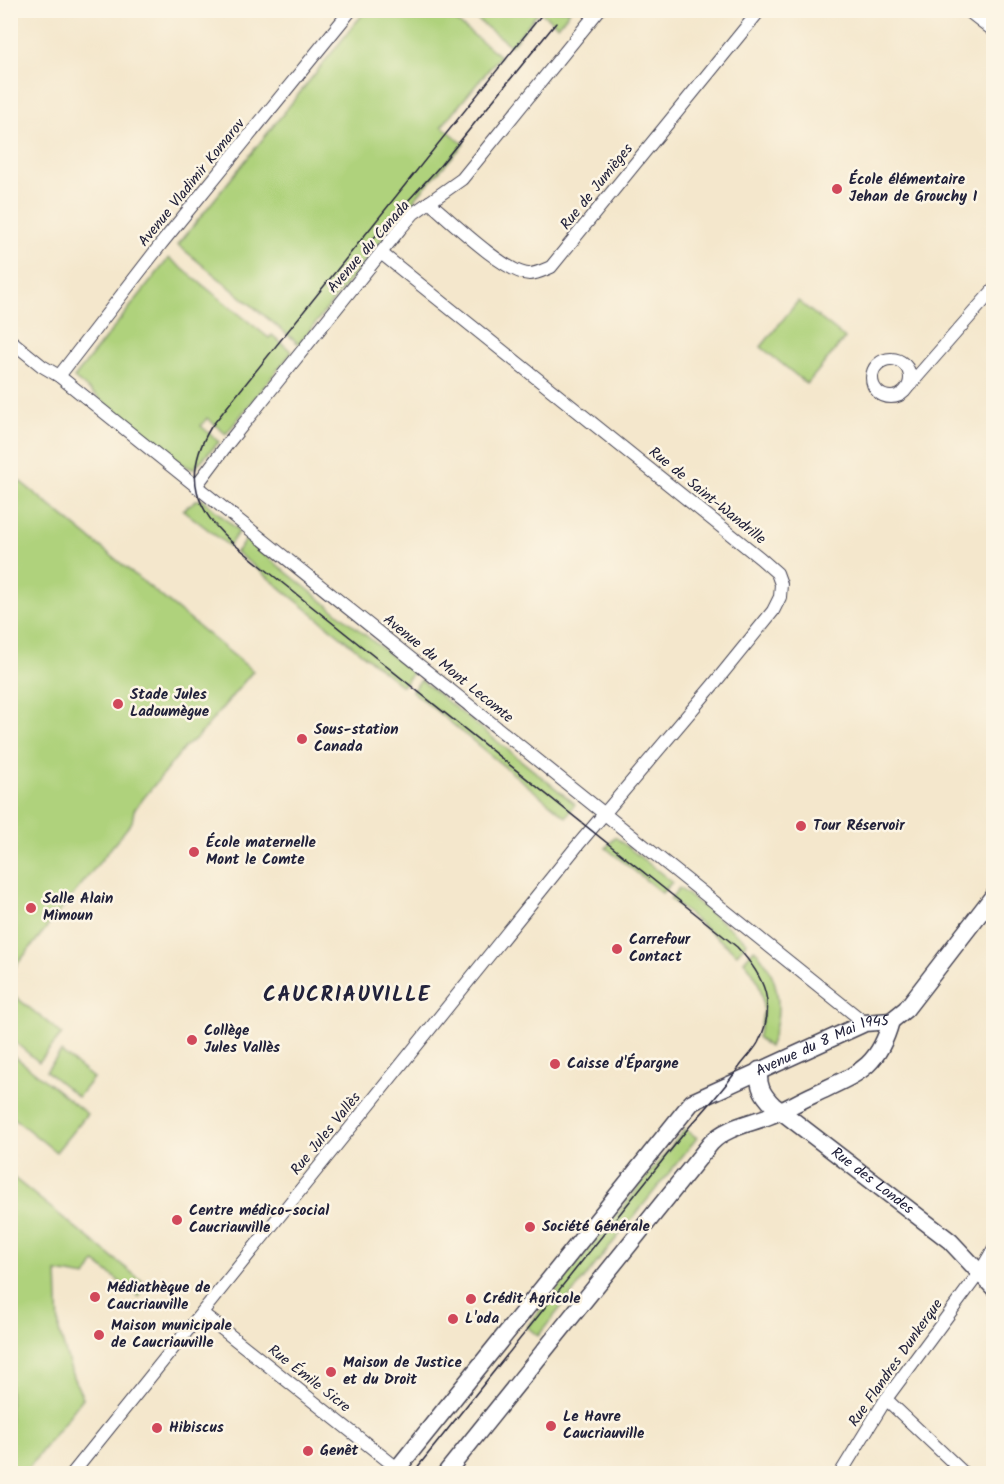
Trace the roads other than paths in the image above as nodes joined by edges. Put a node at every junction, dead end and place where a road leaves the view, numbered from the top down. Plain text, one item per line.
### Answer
1 (351, 10) edge
2 (599, 10) edge
3 (760, 10) edge
4 (967, 10) edge
5 (993, 31) edge
6 (429, 202) junction
7 (381, 253) junction
8 (993, 290) edge
9 (10, 340) edge
10 (59, 376) junction
11 (909, 386) dead end
12 (196, 486) junction
13 (605, 814) junction
14 (993, 895) edge
15 (891, 1021) junction
16 (865, 1023) junction
17 (886, 1042) junction
18 (759, 1070) junction
19 (781, 1111) junction
20 (993, 1248) edge
21 (980, 1272) junction
22 (993, 1288) edge
23 (202, 1313) junction
24 (886, 1399) junction
25 (395, 1471) edge
26 (72, 1473) edge
27 (445, 1473) edge
28 (840, 1473) edge
29 (965, 1473) edge

1 - 10 street, Avenue Vladimir Komarov
2 - 6 street, Avenue du Canada
3 - 6 street, Rue de Jumièges
4 - 5 street
6 - 7 street, Avenue du Canada
7 - 12 street, Avenue du Canada
7 - 13 street, Rue de Saint-Wandrille
8 - 11 street
9 - 10 street, Avenue du Mont Lecomte
10 - 12 street, Avenue du Mont Lecomte
12 - 13 street, Avenue du Mont Lecomte
13 - 16 street, Avenue du Mont Lecomte
13 - 23 street, Rue Jules Vallès
14 - 15 street
15 - 16 street, Avenue du 8 Mai 1945
15 - 17 street, Avenue du 8 Mai 1945
16 - 17 street
16 - 18 street, Avenue du 8 Mai 1945
17 - 19 street, Avenue du 8 Mai 1945
18 - 19 street, Rue des Londes
18 - 25 street, Avenue du 8 Mai 1945
19 - 21 street, Rue des Londes
19 - 27 street, Avenue du 8 Mai 1945
20 - 21 street, Rue Flandres Dunkerque
21 - 22 street, Rue des Londes
21 - 24 street, Rue Flandres Dunkerque
23 - 25 street, Rue Émile Sicre
23 - 26 street, Rue Jules Vallès
24 - 28 street, Rue Flandres Dunkerque
24 - 29 street

